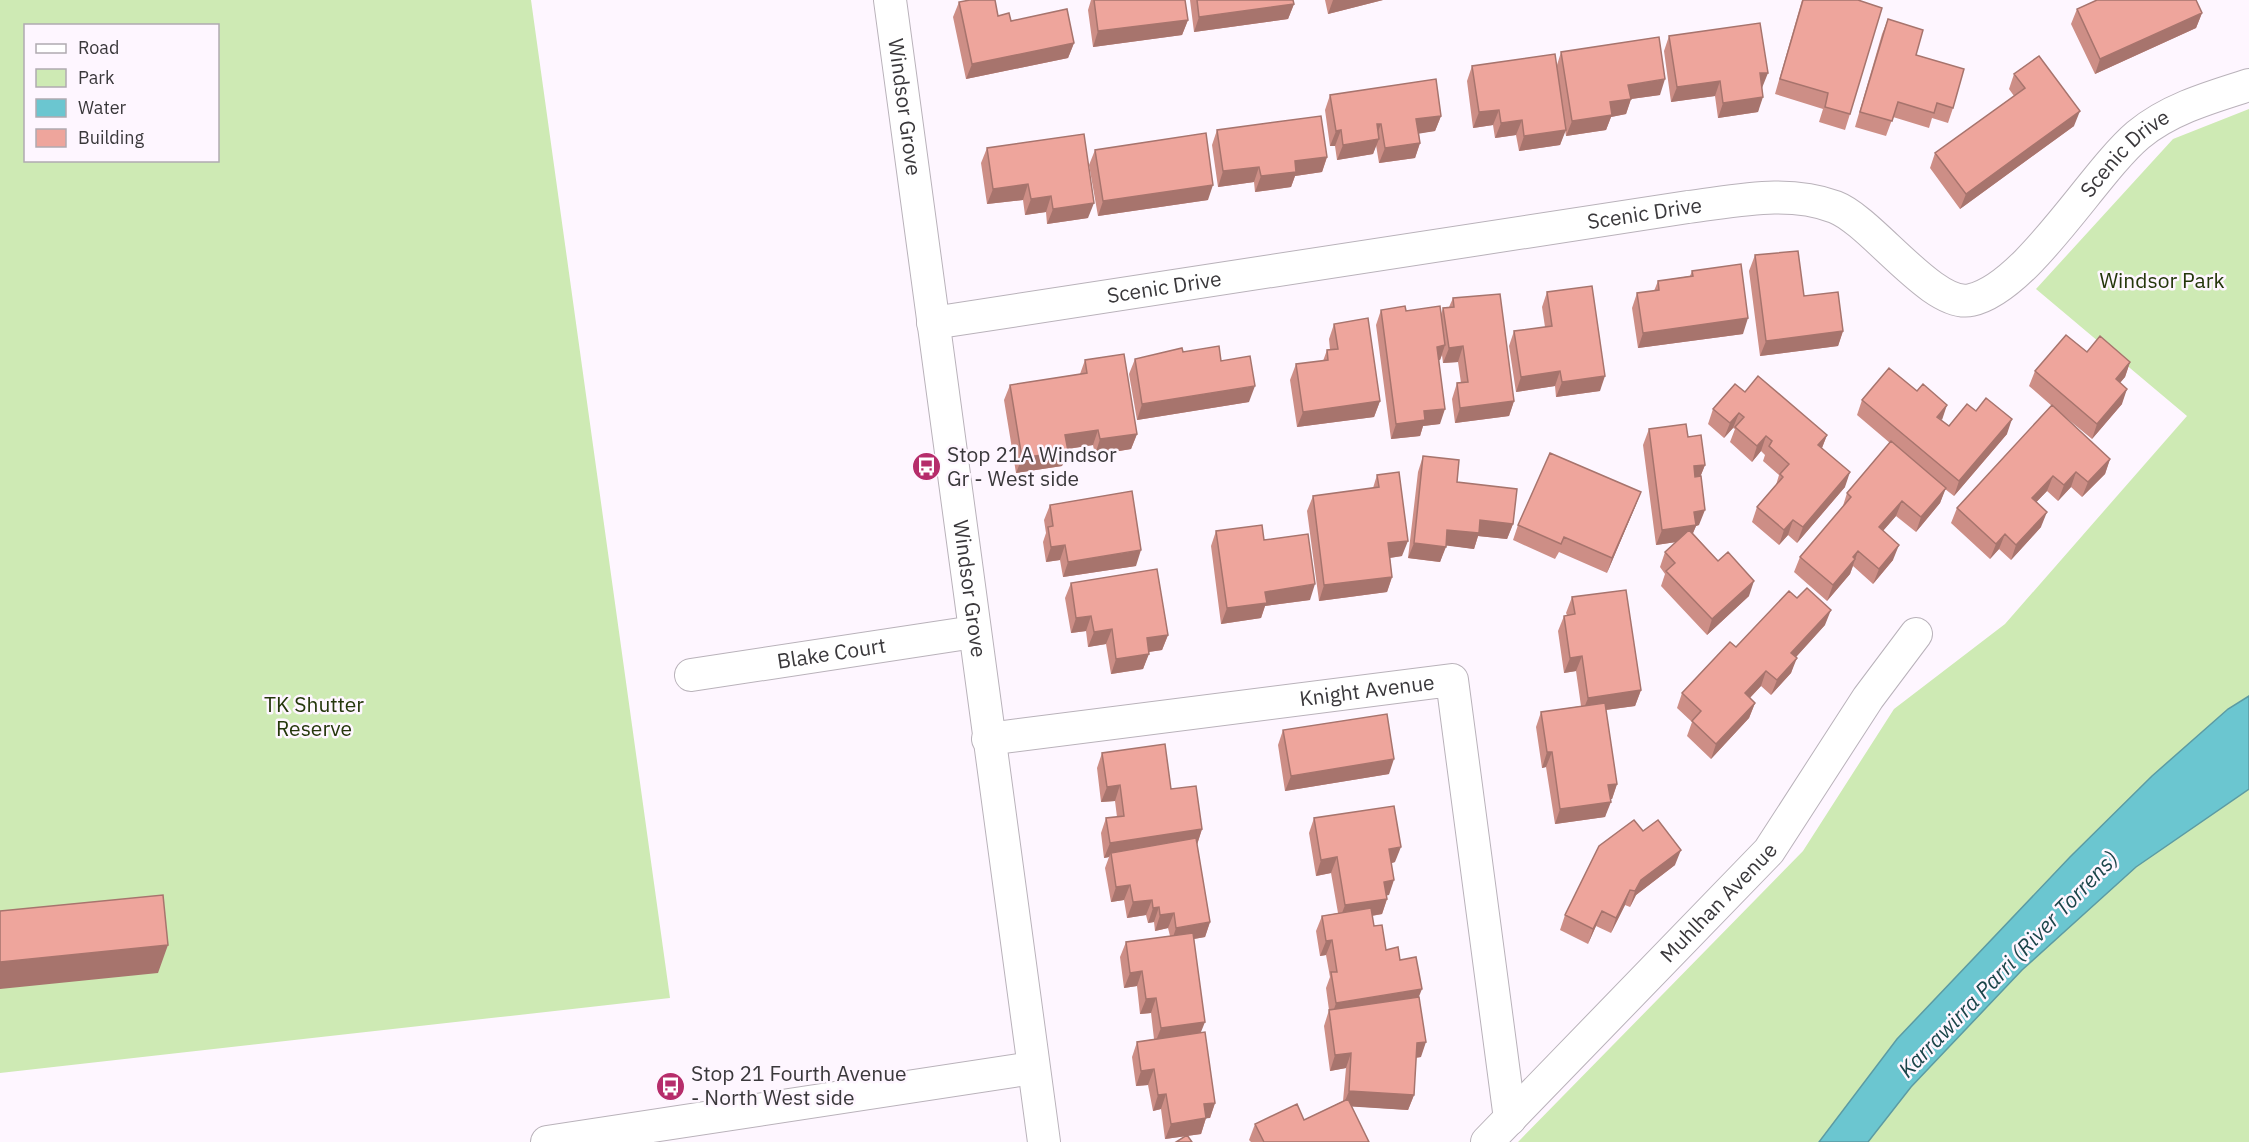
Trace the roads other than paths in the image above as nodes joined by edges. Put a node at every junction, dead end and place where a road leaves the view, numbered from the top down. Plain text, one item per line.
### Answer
1 (890, 0) edge
2 (2249, 85) edge
3 (933, 323) junction
4 (974, 632) junction
5 (1916, 634) dead end
6 (691, 675) dead end
7 (988, 739) junction
8 (1033, 1068) junction
9 (1510, 1119) junction
10 (547, 1142) edge
11 (1044, 1142) edge
12 (1487, 1142) edge

1 - 3 street, Windsor Grove
2 - 3 street, Scenic Drive
3 - 4 street, Windsor Grove
4 - 6 street, Blake Court
4 - 7 street, Windsor Grove
5 - 9 street, Muhlhan Avenue
7 - 8 street, Windsor Grove
7 - 9 street, Knight Avenue
8 - 10 street
8 - 11 street, Windsor Grove
9 - 12 street, Muhlhan Avenue

